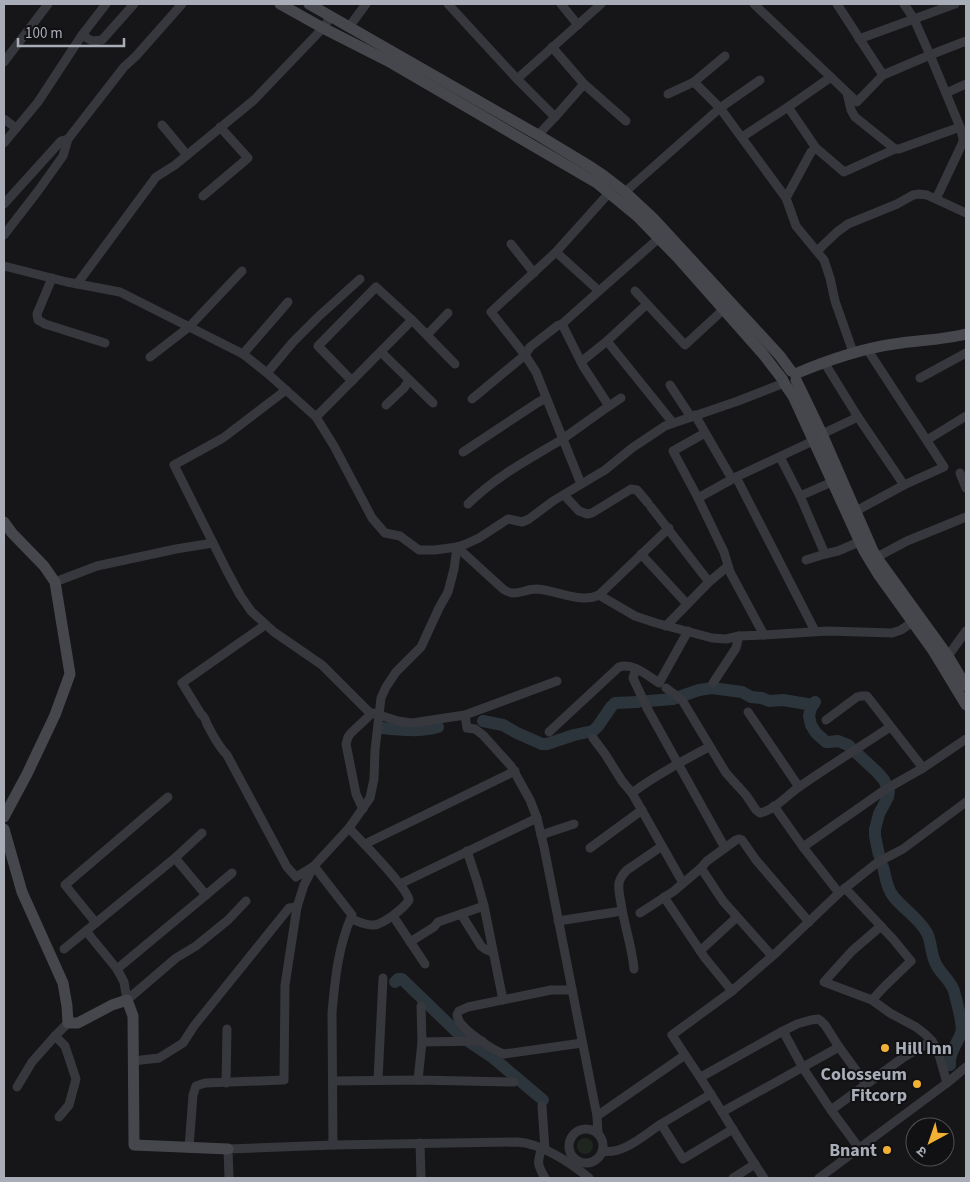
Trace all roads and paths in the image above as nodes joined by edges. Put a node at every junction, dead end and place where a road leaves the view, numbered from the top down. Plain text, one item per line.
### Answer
1 (48, 4) edge
2 (106, 4) edge
3 (134, 4) edge
4 (182, 4) edge
5 (280, 4) edge
6 (309, 4) edge
7 (366, 4) edge
8 (448, 4) edge
9 (561, 4) edge
10 (601, 4) edge
11 (754, 4) edge
12 (837, 4) edge
13 (904, 4) edge
14 (955, 4) edge
15 (330, 16) junction
16 (914, 19) junction
17 (578, 25) junction
18 (349, 27) junction
19 (323, 28) junction
20 (82, 35) junction
21 (859, 39) junction
22 (966, 41) edge
23 (552, 47) junction
24 (930, 55) junction
25 (725, 56) dead end
26 (4, 62) edge
27 (883, 75) junction
28 (831, 77) junction
29 (517, 79) junction
30 (760, 80) dead end
31 (694, 82) junction
32 (584, 84) junction
33 (966, 84) edge
34 (847, 93) junction
35 (946, 93) junction
36 (668, 94) dead end
37 (788, 107) junction
38 (720, 108) junction
39 (555, 117) junction
40 (4, 119) edge
41 (626, 121) dead end
42 (162, 125) dead end
43 (220, 127) junction
44 (960, 127) junction
45 (16, 128) junction
46 (538, 135) junction
47 (742, 137) junction
48 (68, 139) junction
49 (4, 143) edge
50 (816, 148) junction
51 (895, 149) junction
52 (187, 155) junction
53 (625, 192) junction
54 (610, 193) junction
55 (203, 196) dead end
56 (786, 198) junction
57 (936, 198) junction
58 (4, 204) edge
59 (966, 212) edge
60 (4, 235) edge
61 (659, 238) junction
62 (511, 244) dead end
63 (817, 251) junction
64 (556, 252) junction
65 (4, 266) edge
66 (242, 271) dead end
67 (534, 273) junction
68 (52, 278) junction
69 (360, 279) dead end
70 (77, 284) junction
71 (599, 291) junction
72 (635, 291) dead end
73 (288, 302) dead end
74 (648, 304) junction
75 (724, 309) junction
76 (448, 313) dead end
77 (412, 320) junction
78 (562, 324) junction
79 (189, 327) junction
80 (966, 334) edge
81 (427, 335) junction
82 (608, 341) junction
83 (105, 343) dead end
84 (867, 349) junction
85 (381, 352) junction
86 (853, 352) junction
87 (243, 354) junction
88 (966, 354) edge
89 (525, 355) junction
90 (150, 357) dead end
91 (581, 362) junction
92 (824, 362) junction
93 (454, 364) dead end
94 (267, 373) junction
95 (794, 375) junction
96 (920, 378) dead end
97 (409, 380) junction
98 (352, 381) junction
99 (784, 381) junction
100 (670, 385) dead end
101 (286, 390) junction
102 (546, 398) junction
103 (621, 398) dead end
104 (472, 399) dead end
105 (433, 403) dead end
106 (386, 405) dead end
107 (609, 406) junction
108 (693, 416) junction
109 (316, 417) junction
110 (858, 417) junction
111 (966, 417) edge
112 (673, 423) junction
113 (705, 433) junction
114 (818, 437) junction
115 (563, 438) junction
116 (927, 440) junction
117 (463, 452) dead end
118 (780, 457) junction
119 (960, 472) dead end
120 (734, 478) junction
121 (832, 482) junction
122 (581, 484) junction
123 (904, 485) junction
124 (966, 488) edge
125 (564, 495) junction
126 (800, 496) junction
127 (698, 498) junction
128 (468, 504) dead end
129 (856, 511) junction
130 (966, 516) edge
131 (4, 522) edge
132 (668, 528) junction
133 (859, 542) junction
134 (212, 543) junction
135 (456, 547) junction
136 (641, 554) junction
137 (824, 554) junction
138 (877, 557) junction
139 (806, 560) dead end
140 (728, 566) junction
141 (55, 582) junction
142 (710, 582) junction
143 (599, 595) junction
144 (687, 604) junction
145 (916, 619) junction
146 (265, 624) junction
147 (666, 626) junction
148 (688, 631) junction
149 (815, 631) junction
150 (966, 631) edge
151 (764, 635) junction
152 (739, 636) junction
153 (948, 656) junction
154 (636, 669) junction
155 (557, 681) dead end
156 (713, 683) dead end
157 (966, 686) edge
158 (666, 688) dead end
159 (966, 705) edge
160 (748, 712) dead end
161 (375, 714) junction
162 (465, 715) junction
163 (826, 720) dead end
164 (890, 727) junction
165 (549, 732) dead end
166 (593, 738) dead end
167 (966, 739) edge
168 (709, 747) junction
169 (678, 764) junction
170 (923, 768) junction
171 (515, 771) junction
172 (799, 787) junction
173 (632, 793) junction
174 (168, 797) dead end
175 (966, 802) edge
176 (774, 806) junction
177 (363, 809) junction
178 (642, 810) junction
179 (4, 817) edge
180 (537, 818) junction
181 (574, 824) dead end
182 (349, 828) junction
183 (4, 830) edge
184 (202, 833) dead end
185 (541, 835) junction
186 (365, 844) junction
187 (662, 846) junction
188 (590, 848) dead end
189 (725, 848) junction
190 (803, 848) junction
191 (467, 851) junction
192 (175, 858) junction
193 (314, 866) junction
194 (701, 868) junction
195 (232, 873) dead end
196 (683, 883) junction
197 (400, 884) junction
198 (842, 891) junction
199 (206, 896) junction
200 (664, 897) junction
201 (246, 901) dead end
202 (484, 906) junction
203 (297, 907) junction
204 (622, 911) junction
205 (640, 913) dead end
206 (461, 914) junction
207 (393, 916) junction
208 (737, 917) junction
209 (351, 919) junction
210 (558, 921) junction
211 (809, 922) junction
212 (96, 923) junction
213 (881, 926) junction
214 (86, 931) junction
215 (410, 942) junction
216 (64, 949) dead end
217 (700, 951) junction
218 (492, 952) junction
219 (772, 956) junction
220 (425, 964) dead end
221 (117, 969) junction
222 (634, 969) dead end
223 (383, 978) dead end
224 (572, 990) junction
225 (732, 991) junction
226 (127, 1000) junction
227 (503, 1000) junction
228 (872, 1000) junction
229 (421, 1006) dead end
230 (68, 1024) junction
231 (227, 1029) dead end
232 (783, 1031) junction
233 (55, 1036) junction
234 (473, 1041) junction
235 (932, 1041) junction
236 (422, 1042) junction
237 (582, 1043) junction
238 (839, 1047) junction
239 (685, 1055) junction
240 (134, 1060) junction
241 (966, 1067) edge
242 (803, 1068) junction
243 (701, 1077) junction
244 (378, 1080) junction
245 (418, 1080) junction
246 (333, 1081) junction
247 (514, 1082) dead end
248 (226, 1083) junction
249 (947, 1083) junction
250 (866, 1084) junction
251 (17, 1087) dead end
252 (711, 1094) junction
253 (542, 1106) dead end
254 (831, 1110) junction
255 (722, 1112) junction
256 (596, 1116) junction
257 (60, 1117) dead end
258 (660, 1124) junction
259 (733, 1129) junction
260 (598, 1134) junction
261 (420, 1143) junction
262 (333, 1145) junction
263 (189, 1148) junction
264 (859, 1148) junction
265 (228, 1149) junction
266 (544, 1149) junction
267 (602, 1151) junction
268 (755, 1164) junction
269 (581, 1166) junction
270 (229, 1178) edge
271 (421, 1178) edge
272 (545, 1178) edge
273 (589, 1178) edge
274 (732, 1178) edge
275 (764, 1178) edge
276 (819, 1178) edge

1 - 26 street
2 - 20 street
3 - 20 street
4 - 48 street
5 - 19 street
6 - 15 street
7 - 18 street
8 - 29 street
9 - 17 street
10 - 17 street
11 - 28 street
12 - 21 street
13 - 16 street
14 - 16 street
15 - 18 street
15 - 19 street
16 - 21 street
16 - 24 street
17 - 23 street
18 - 46 street
19 - 43 street
19 - 54 street
20 - 45 street
21 - 27 street
22 - 24 street
23 - 29 street
23 - 32 street
24 - 27 street
24 - 35 street
25 - 31 street
27 - 34 street
28 - 34 street
28 - 37 street
29 - 39 street
30 - 38 street
31 - 36 street
31 - 38 street
32 - 39 street
32 - 41 street
33 - 35 street
34 - 51 street
35 - 44 street
37 - 47 street
37 - 50 street
38 - 47 street
38 - 53 street
39 - 46 street
40 - 45 street
42 - 52 street
43 - 52 street
43 - 55 street
44 - 51 street
44 - 57 street
45 - 49 street
46 - 53 street
47 - 56 street
48 - 58 street
48 - 60 street
50 - 51 street
50 - 56 street
52 - 70 street
53 - 95 street
54 - 61 street
54 - 64 street
56 - 63 street
57 - 59 street
57 - 63 street
61 - 71 street
61 - 75 street
62 - 67 street
63 - 86 street
64 - 67 street
64 - 71 street
65 - 68 street
66 - 79 street
67 - 89 street
68 - 70 street
68 - 83 street
69 - 94 street
70 - 79 street
71 - 78 street
72 - 74 street
73 - 87 street
74 - 75 street
74 - 82 street
75 - 99 street
76 - 81 street
77 - 81 street
77 - 85 street
77 - 98 street
78 - 89 street
78 - 91 street
79 - 87 street
79 - 90 street
80 - 84 street
81 - 93 street
82 - 91 street
82 - 112 street
84 - 86 street
84 - 116 street
85 - 97 street
85 - 98 street
86 - 92 street
87 - 94 street
88 - 96 street
89 - 102 street
89 - 104 street
91 - 107 street
92 - 95 street
92 - 110 street
94 - 101 street
95 - 99 street
95 - 114 street
97 - 105 street
97 - 106 street
98 - 109 street
99 - 108 street
99 - 114 street
100 - 108 street
101 - 109 street
101 - 134 street
102 - 115 street
102 - 117 street
103 - 107 street
107 - 115 street
108 - 112 street
108 - 113 street
109 - 135 street
110 - 114 street
110 - 123 street
111 - 116 street
112 - 122 street
113 - 120 street
113 - 127 street
114 - 118 street
114 - 121 street
114 - 129 street
115 - 122 street
115 - 128 street
116 - 123 street
118 - 120 street
118 - 126 street
119 - 124 street
120 - 127 street
120 - 149 street
121 - 126 street
121 - 133 street
122 - 125 street
123 - 129 street
125 - 132 street
125 - 135 street
126 - 137 street
127 - 140 street
129 - 138 street
130 - 138 street
131 - 141 street
132 - 136 street
132 - 142 street
133 - 137 street
133 - 145 street
134 - 141 street
134 - 146 street
135 - 143 street
135 - 161 street
136 - 143 street
136 - 144 street
137 - 139 street
138 - 145 street
140 - 142 street
140 - 151 street
141 - 179 street
142 - 144 street
143 - 147 street
144 - 147 street
145 - 149 street
145 - 153 street
145 - 159 street
146 - 161 street
146 - 193 street
147 - 148 street
148 - 152 street
148 - 154 street
149 - 151 street
150 - 153 street
151 - 152 street
152 - 156 street
153 - 157 street
154 - 165 street
154 - 169 street
155 - 162 street
158 - 168 street
160 - 172 street
161 - 162 street
161 - 177 street
161 - 177 street
162 - 171 street
163 - 164 street
164 - 170 street
164 - 172 street
166 - 173 street
167 - 170 street
168 - 169 street
168 - 176 street
169 - 173 street
169 - 189 street
170 - 190 street
171 - 180 street
171 - 186 street
172 - 176 street
173 - 178 street
174 - 212 street
175 - 198 street
176 - 190 street
177 - 182 street
178 - 187 street
178 - 188 street
180 - 185 street
180 - 191 street
181 - 185 street
182 - 186 street
182 - 193 street
183 - 230 street
184 - 192 street
185 - 210 street
186 - 197 street
187 - 196 street
187 - 204 street
189 - 194 street
189 - 211 street
190 - 198 street
191 - 197 street
191 - 202 street
192 - 199 street
192 - 212 street
193 - 203 street
193 - 209 street
194 - 196 street
194 - 208 street
195 - 199 street
196 - 200 street
197 - 207 street
198 - 211 street
198 - 213 street
199 - 221 street
200 - 205 street
200 - 217 street
201 - 226 street
202 - 206 street
202 - 218 street
203 - 240 street
203 - 248 street
204 - 210 street
204 - 222 street
206 - 215 street
206 - 218 street
207 - 209 street
207 - 215 street
208 - 217 street
208 - 219 street
209 - 246 street
210 - 224 street
211 - 219 street
212 - 214 street
213 - 228 street
213 - 228 street
214 - 216 street
214 - 221 street
215 - 220 street
217 - 225 street
218 - 227 street
219 - 225 street
221 - 226 street
223 - 244 street
224 - 227 street
224 - 237 street
225 - 239 street
226 - 230 street
226 - 240 street
227 - 234 street
228 - 235 street
229 - 236 street
230 - 233 street
231 - 248 street
232 - 238 street
232 - 242 street
232 - 243 street
233 - 251 street
233 - 257 street
234 - 236 street
234 - 237 street
235 - 249 street
235 - 250 street
236 - 245 street
237 - 256 street
238 - 242 street
238 - 250 street
239 - 243 street
239 - 256 street
240 - 263 street
241 - 249 street
242 - 254 street
242 - 255 street
243 - 252 street
244 - 245 street
244 - 246 street
245 - 247 street
246 - 262 street
248 - 263 street
249 - 264 street
250 - 254 street
252 - 255 street
252 - 258 street
253 - 266 street
254 - 264 street
255 - 259 street
256 - 260 street
258 - 259 street
258 - 267 street
259 - 268 street
260 - 267 street
260 - 269 street
261 - 262 street
261 - 266 street
261 - 271 street
262 - 265 street
263 - 265 street
264 - 276 street
265 - 270 street
266 - 269 street
266 - 272 street
267 - 269 street
268 - 274 street
268 - 275 street
269 - 273 street

